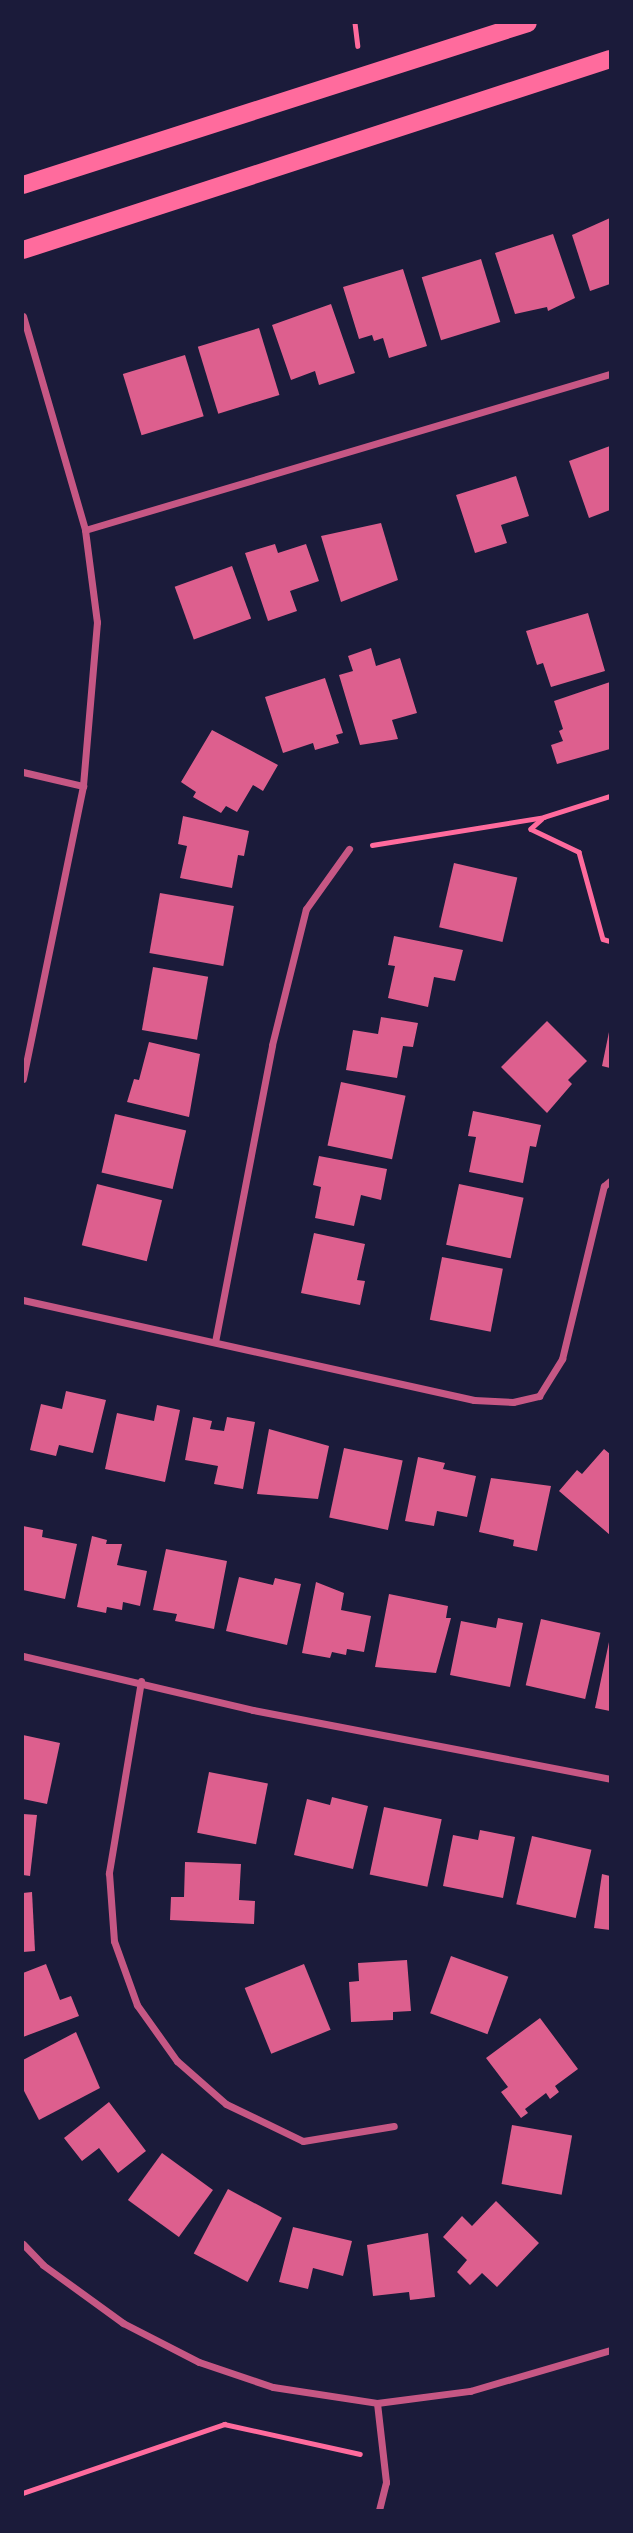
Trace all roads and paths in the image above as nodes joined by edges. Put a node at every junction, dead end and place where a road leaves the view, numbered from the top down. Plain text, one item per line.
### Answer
1 (355, 23) edge
2 (528, 23) edge
3 (358, 46) dead end
4 (610, 59) edge
5 (23, 185) edge
6 (23, 250) edge
7 (23, 316) edge
8 (610, 374) edge
9 (85, 530) junction
10 (23, 772) edge
11 (83, 786) junction
12 (610, 796) edge
13 (544, 817) junction
14 (349, 849) joint
15 (610, 941) edge
16 (23, 1079) edge
17 (610, 1181) edge
18 (23, 1300) edge
19 (215, 1342) junction
20 (23, 1656) edge
21 (141, 1681) junction
22 (610, 1779) edge
23 (394, 2126) dead end
24 (23, 2244) edge
25 (610, 2350) edge
26 (377, 2403) junction
27 (383, 2460) junction
28 (23, 2493) edge
29 (379, 2510) edge

1 - 3 path
2 - 5 main road
4 - 6 main road
7 - 9 street
8 - 9 street
9 - 11 street
10 - 11 street
11 - 16 street
12 - 13 path
13 - 14 path
13 - 15 path
14 - 19 street
17 - 19 street
18 - 19 street
20 - 21 street
21 - 22 street
21 - 23 street
24 - 26 street
25 - 26 street
26 - 27 street
27 - 28 path
27 - 29 street

